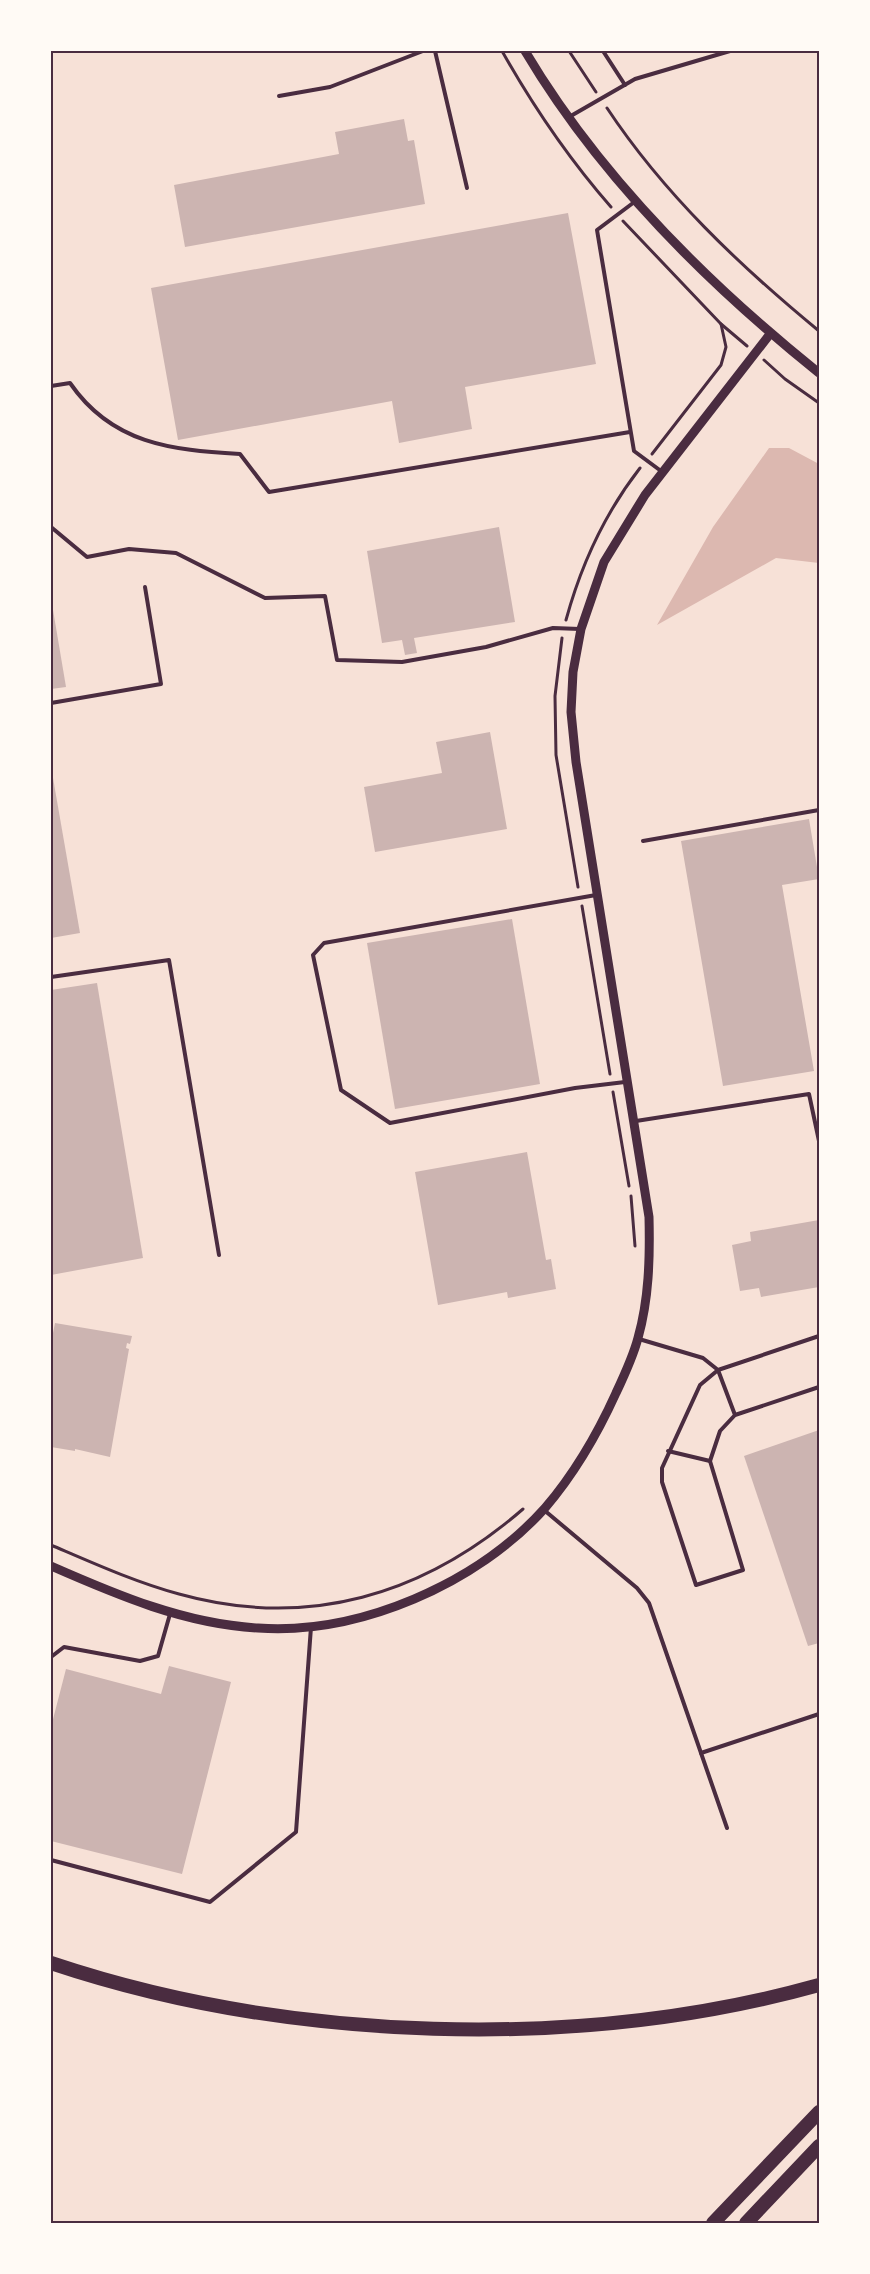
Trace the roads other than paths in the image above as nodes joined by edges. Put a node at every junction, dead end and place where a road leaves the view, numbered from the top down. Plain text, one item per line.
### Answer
1 (423, 51) edge
2 (435, 51) edge
3 (525, 51) edge
4 (603, 51) edge
5 (730, 51) edge
6 (625, 85) junction
7 (279, 96) dead end
8 (569, 117) junction
9 (467, 188) dead end
10 (638, 200) junction
11 (770, 334) junction
12 (819, 373) edge
13 (51, 386) edge
14 (630, 432) junction
15 (662, 472) junction
16 (51, 527) edge
17 (145, 587) dead end
18 (581, 629) junction
19 (51, 703) edge
20 (819, 810) edge
21 (643, 841) dead end
22 (596, 895) junction
23 (51, 977) edge
24 (629, 1081) junction
25 (635, 1121) junction
26 (819, 1141) edge
27 (219, 1255) dead end
28 (819, 1336) edge
29 (638, 1339) junction
30 (718, 1370) junction
31 (819, 1387) edge
32 (735, 1415) junction
33 (668, 1451) junction
34 (710, 1461) junction
35 (544, 1509) junction
36 (51, 1566) edge
37 (170, 1613) junction
38 (311, 1627) junction
39 (51, 1657) edge
40 (819, 1714) edge
41 (702, 1753) junction
42 (727, 1828) dead end
43 (51, 1860) edge
44 (51, 1963) edge
45 (819, 1986) edge
46 (819, 2112) edge
47 (819, 2146) edge
48 (714, 2223) edge
49 (746, 2223) edge

1 - 7 lane
2 - 9 lane
3 - 8 street
4 - 6 lane
5 - 6 lane
6 - 8 lane
8 - 10 street
10 - 11 street
10 - 14 lane
11 - 12 street
11 - 15 street
13 - 14 lane
14 - 15 lane
15 - 18 street
16 - 18 lane
17 - 19 lane
18 - 22 street
20 - 21 lane
22 - 24 street
22 - 24 lane
23 - 27 lane
24 - 25 street
25 - 26 lane
25 - 29 street
28 - 30 lane
29 - 30 lane
29 - 35 street
30 - 32 lane
30 - 33 lane
31 - 32 lane
32 - 34 lane
33 - 34 lane
33 - 34 lane
35 - 38 street
35 - 41 lane
36 - 37 street
37 - 38 street
37 - 39 lane
38 - 43 lane
40 - 41 lane
41 - 42 lane
44 - 45 highway
46 - 48 highway
47 - 49 highway

